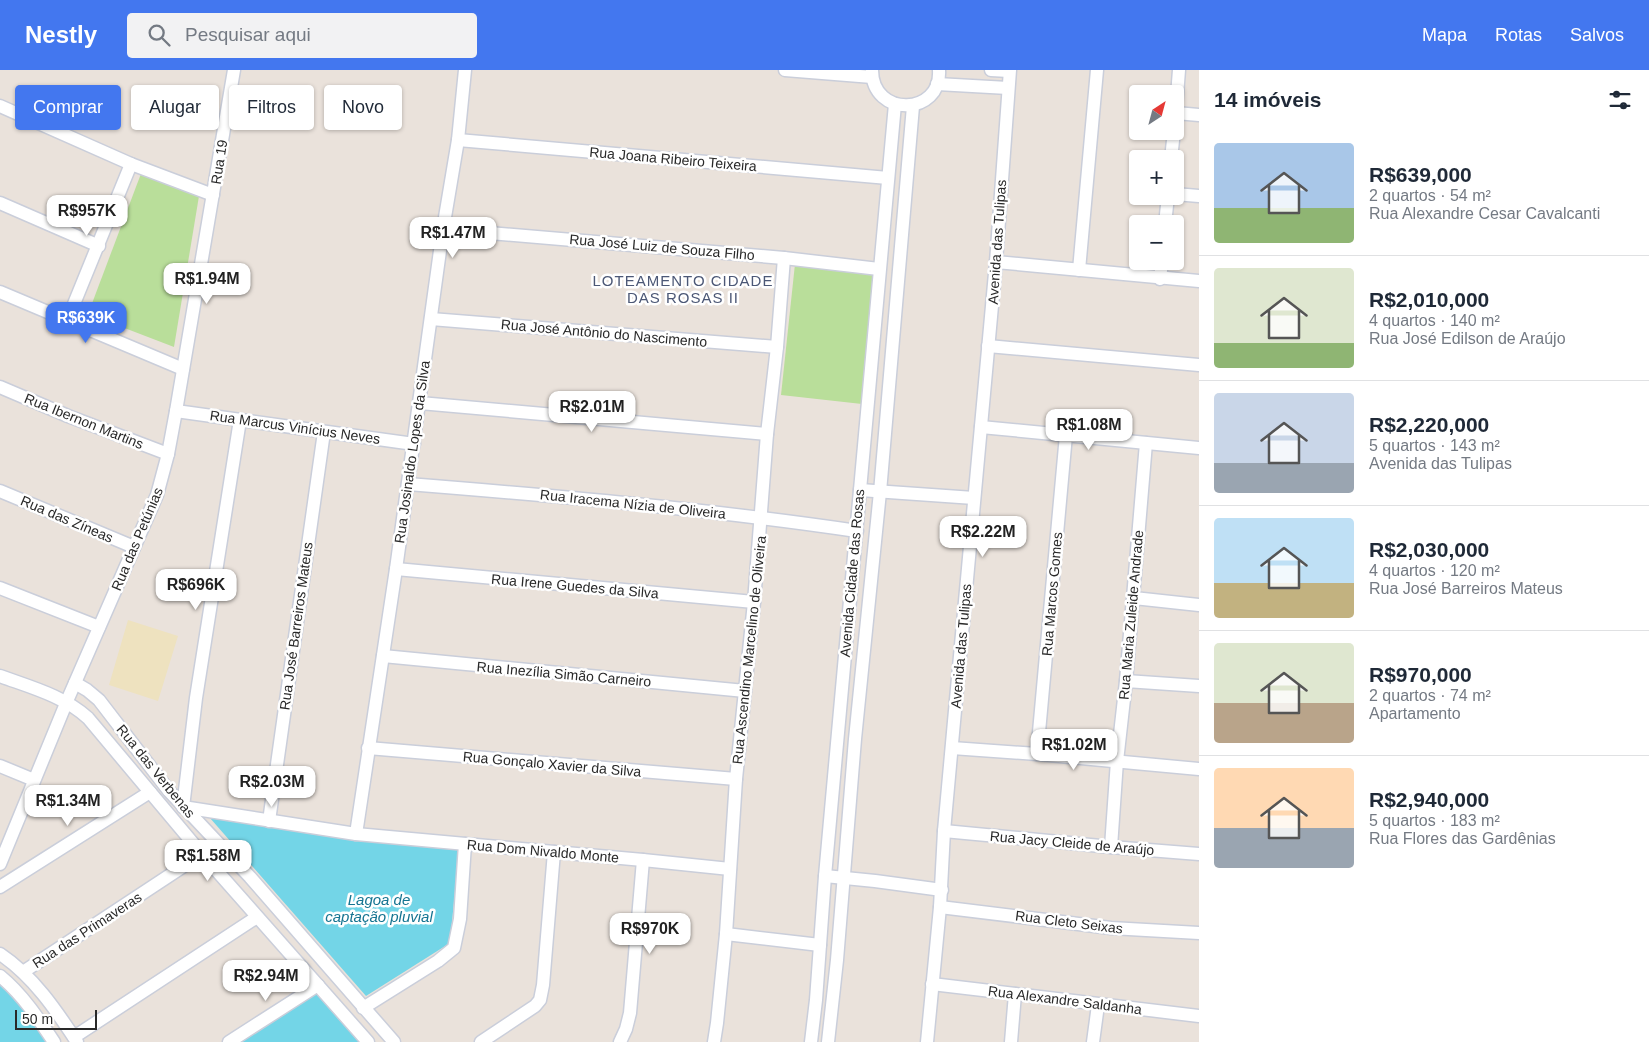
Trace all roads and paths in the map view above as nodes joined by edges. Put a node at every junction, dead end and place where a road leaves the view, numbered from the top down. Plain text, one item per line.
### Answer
1 (234, 70) edge
2 (465, 70) edge
3 (785, 70) edge
4 (939, 70) edge
5 (991, 70) edge
6 (1097, 70) edge
7 (1179, 70) edge
8 (1009, 71) edge
9 (872, 74) edge
10 (937, 84) junction
11 (1178, 85) edge
12 (1008, 88) junction
13 (895, 104) junction
14 (0, 106) edge
15 (913, 106) junction
16 (1199, 115) edge
17 (1184, 116) edge
18 (458, 140) junction
19 (131, 164) junction
20 (888, 178) junction
21 (213, 195) junction
22 (1184, 195) edge
23 (1199, 196) edge
24 (0, 203) edge
25 (443, 229) junction
26 (99, 246) junction
27 (784, 258) junction
28 (996, 262) junction
29 (879, 269) junction
30 (1079, 270) junction
31 (1161, 270) edge
32 (1160, 279) junction
33 (1199, 281) edge
34 (0, 292) edge
35 (431, 319) junction
36 (67, 321) junction
37 (777, 346) junction
38 (988, 346) junction
39 (1199, 365) edge
40 (182, 369) junction
41 (0, 387) edge
42 (420, 403) junction
43 (176, 411) junction
44 (240, 420) junction
45 (981, 427) junction
46 (324, 432) junction
47 (767, 434) junction
48 (1066, 435) junction
49 (1146, 443) junction
50 (414, 444) junction
51 (1199, 448) edge
52 (168, 454) junction
53 (408, 484) junction
54 (860, 490) junction
55 (0, 491) edge
56 (880, 492) junction
57 (974, 498) junction
58 (761, 517) junction
59 (857, 531) junction
60 (134, 547) junction
61 (396, 569) junction
62 (0, 588) edge
63 (1134, 598) junction
64 (754, 602) junction
65 (1199, 605) edge
66 (99, 627) junction
67 (383, 656) junction
68 (0, 676) edge
69 (1126, 681) junction
70 (75, 682) junction
71 (1199, 686) edge
72 (745, 691) junction
73 (67, 702) junction
74 (368, 748) junction
75 (952, 748) junction
76 (1037, 754) junction
77 (1116, 761) junction
78 (0, 766) edge
79 (1199, 769) edge
80 (736, 779) junction
81 (34, 780) junction
82 (150, 792) junction
83 (183, 807) junction
84 (171, 817) junction
85 (268, 821) junction
86 (944, 831) junction
87 (356, 834) junction
88 (465, 844) junction
89 (1112, 847) junction
90 (554, 852) junction
91 (202, 854) junction
92 (1199, 854) edge
93 (643, 860) junction
94 (0, 863) edge
95 (730, 869) junction
96 (824, 876) junction
97 (844, 878) junction
98 (0, 887) edge
99 (942, 890) junction
100 (940, 906) junction
101 (257, 917) junction
102 (1199, 933) edge
103 (726, 934) junction
104 (820, 945) junction
105 (0, 954) edge
106 (23, 972) junction
107 (0, 976) edge
108 (932, 984) junction
109 (318, 985) junction
110 (1015, 994) junction
111 (1098, 1005) junction
112 (363, 1008) junction
113 (1199, 1016) edge
114 (75, 1039) edge
115 (54, 1042) edge
116 (229, 1042) edge
117 (368, 1042) edge
118 (394, 1042) edge
119 (481, 1042) edge
120 (620, 1042) edge
121 (714, 1042) edge
122 (810, 1042) edge
123 (828, 1042) edge
124 (927, 1042) edge
125 (1011, 1042) edge
126 (1093, 1042) edge

1 - 21 street, Rua 19
2 - 18 street, Rua Josinaldo Lopes da Silva
3 - 9 street
4 - 10 street
5 - 8 street
6 - 30 street
7 - 11 street
8 - 12 street, Avenida das Tulipas
9 - 13 street
10 - 12 street
10 - 15 street
12 - 28 street, Avenida das Tulipas
13 - 15 street
13 - 20 street, Avenida Cidade das Rosas
14 - 19 street
15 - 56 street, Avenida Cidade das Rosas
16 - 17 street
18 - 20 street, Rua Joana Ribeiro Teixeira
18 - 25 street, Rua Josinaldo Lopes da Silva
19 - 21 street
19 - 26 street
20 - 29 street, Avenida Cidade das Rosas
21 - 40 street, Rua das Petúnias
22 - 23 street
24 - 26 street
25 - 27 street, Rua José Luiz de Souza Filho
25 - 35 street, Rua Josinaldo Lopes da Silva
26 - 36 street
27 - 29 street, Rua José Luiz de Souza Filho
27 - 37 street, Rua Ascendino Marcelino de Oliveira
28 - 30 street
28 - 38 street, Avenida das Tulipas
29 - 54 street, Avenida Cidade das Rosas
30 - 32 street
31 - 32 street
32 - 33 street
34 - 36 street
35 - 37 street, Rua José Antônio do Nascimento
35 - 42 street, Rua Josinaldo Lopes da Silva
36 - 40 street
37 - 47 street, Rua Ascendino Marcelino de Oliveira
38 - 39 street
38 - 45 street, Avenida das Tulipas
40 - 43 street, Rua das Petúnias
41 - 52 street, Rua Ibernon Martins
42 - 47 street
42 - 50 street, Rua Josinaldo Lopes da Silva
43 - 44 street, Rua Marcus Vinícius Neves
43 - 52 street, Rua das Petúnias
44 - 46 street, Rua Marcus Vinícius Neves
44 - 83 street
45 - 48 street
45 - 57 street, Avenida das Tulipas
46 - 50 street, Rua Marcus Vinícius Neves
46 - 85 street, Rua José Barreiros Mateus
47 - 58 street, Rua Ascendino Marcelino de Oliveira
48 - 49 street
48 - 76 street, Rua Marcos Gomes
49 - 51 street
49 - 63 street, Rua Maria Zuleide Andrade
50 - 53 street, Rua Josinaldo Lopes da Silva
52 - 60 street, Rua das Petúnias
53 - 58 street, Rua Iracema Nízia de Oliveira
53 - 61 street, Rua Josinaldo Lopes da Silva
54 - 56 street
54 - 59 street, Avenida Cidade das Rosas
55 - 60 street, Rua das Zíneas
56 - 57 street
56 - 97 street, Avenida Cidade das Rosas
57 - 75 street, Avenida das Tulipas
58 - 59 street, Rua Iracema Nízia de Oliveira
58 - 64 street, Rua Ascendino Marcelino de Oliveira
59 - 96 street, Avenida Cidade das Rosas
60 - 66 street, Rua das Petúnias
61 - 64 street, Rua Irene Guedes da Silva
61 - 67 street, Rua Josinaldo Lopes da Silva
62 - 66 street
63 - 65 street
63 - 69 street, Rua Maria Zuleide Andrade
64 - 72 street, Rua Ascendino Marcelino de Oliveira
66 - 70 street, Rua das Petúnias
67 - 72 street, Rua Inezília Simão Carneiro
67 - 74 street, Rua Josinaldo Lopes da Silva
68 - 73 street, Rua das Verbenas
69 - 71 street
69 - 77 street, Rua Maria Zuleide Andrade
70 - 73 street, Rua das Petúnias
70 - 83 street, Rua das Verbenas
72 - 80 street, Rua Ascendino Marcelino de Oliveira
73 - 81 street, Rua das Petúnias
73 - 82 street, Rua das Verbenas
74 - 80 street, Rua Gonçalo Xavier da Silva
74 - 87 street, Rua Josinaldo Lopes da Silva
75 - 76 street
75 - 86 street, Avenida das Tulipas
76 - 77 street
77 - 79 street
77 - 89 street, Rua Maria Zuleide Andrade
78 - 81 street
80 - 95 street, Rua Ascendino Marcelino de Oliveira
81 - 94 street, Rua das Petúnias
82 - 84 street, Rua das Verbenas
82 - 98 street
83 - 84 street
83 - 85 street, Rua Dom Nivaldo Monte
83 - 112 street, Rua das Verbenas
84 - 91 street, Rua das Verbenas
85 - 87 street, Rua Dom Nivaldo Monte
86 - 89 street, Rua Jacy Cleide de Araújo
86 - 99 street, Avenida das Tulipas
87 - 88 street, Rua Dom Nivaldo Monte
88 - 90 street, Rua Dom Nivaldo Monte
88 - 112 street
89 - 92 street, Rua Jacy Cleide de Araújo
90 - 93 street, Rua Dom Nivaldo Monte
90 - 119 street
91 - 101 street, Rua das Verbenas
91 - 106 street, Rua das Primaveras
93 - 95 street, Rua Dom Nivaldo Monte
93 - 120 street
95 - 103 street, Rua Ascendino Marcelino de Oliveira
96 - 97 street
96 - 104 street, Avenida Cidade das Rosas
97 - 99 street
97 - 123 street, Avenida Cidade das Rosas
99 - 100 street, Avenida das Tulipas
100 - 102 street, Rua Cleto Seixas
100 - 108 street, Avenida das Tulipas
101 - 109 street, Rua das Verbenas
101 - 114 street
103 - 104 street
103 - 121 street, Rua Ascendino Marcelino de Oliveira
104 - 122 street, Avenida Cidade das Rosas
105 - 106 street
106 - 114 street
107 - 115 street
108 - 110 street, Rua Alexandre Saldanha
108 - 124 street, Avenida das Tulipas
109 - 116 street
109 - 117 street, Rua das Verbenas
110 - 111 street, Rua Alexandre Saldanha
110 - 125 street
111 - 113 street, Rua Alexandre Saldanha
111 - 126 street
112 - 118 street, Rua das Verbenas

